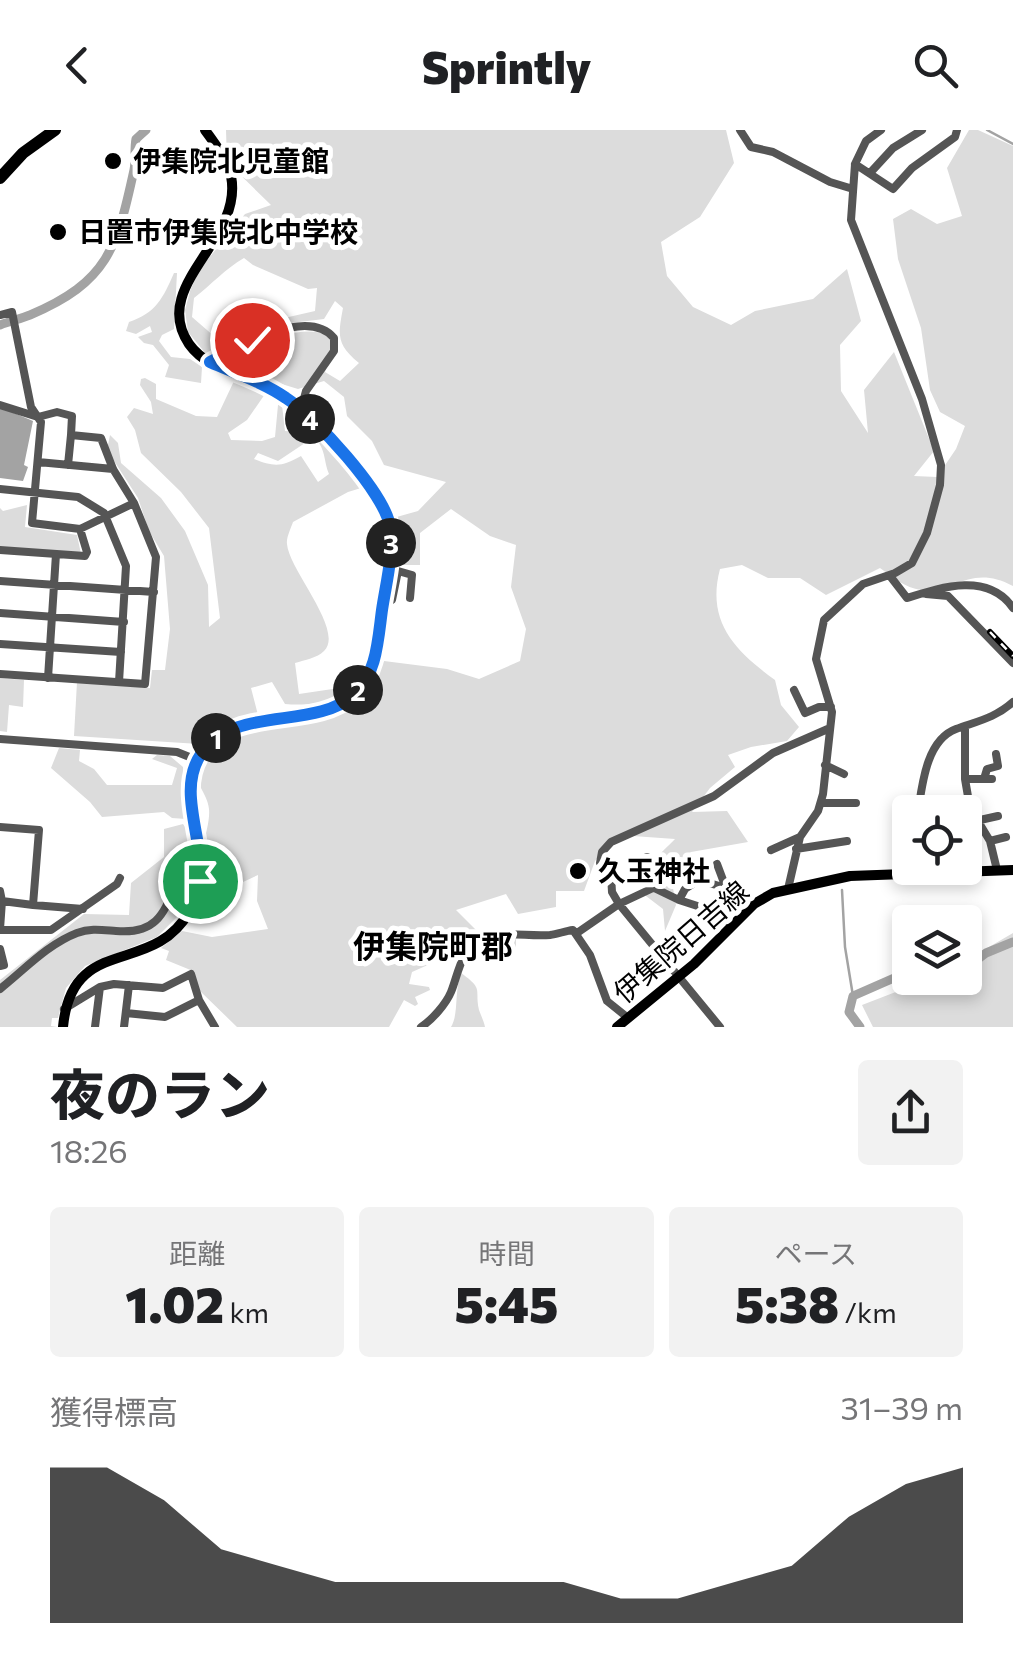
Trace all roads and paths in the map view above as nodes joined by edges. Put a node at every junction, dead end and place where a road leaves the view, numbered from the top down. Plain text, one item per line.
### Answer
1 (55, 130) edge
2 (205, 130) edge
3 (740, 130) edge
4 (881, 130) edge
5 (922, 130) edge
6 (957, 130) edge
7 (855, 164) junction
8 (870, 172) junction
9 (0, 178) edge
10 (853, 189) junction
11 (0, 315) edge
12 (210, 362) junction
13 (0, 405) edge
14 (301, 409) junction
15 (38, 417) junction
16 (71, 435) junction
17 (38, 462) junction
18 (68, 465) junction
19 (113, 470) junction
20 (0, 489) edge
21 (34, 492) junction
22 (134, 503) junction
23 (106, 516) junction
24 (80, 528) junction
25 (0, 550) edge
26 (56, 554) junction
27 (890, 576) junction
28 (0, 581) edge
29 (54, 585) junction
30 (126, 590) junction
31 (154, 592) junction
32 (921, 594) junction
33 (410, 598) dead end
34 (384, 602) junction
35 (1013, 608) edge
36 (0, 613) edge
37 (52, 617) junction
38 (124, 622) junction
39 (0, 644) edge
40 (50, 647) junction
41 (121, 652) junction
42 (1013, 663) edge
43 (0, 674) edge
44 (48, 678) junction
45 (119, 682) junction
46 (794, 690) dead end
47 (1013, 702) edge
48 (831, 706) junction
49 (830, 728) junction
50 (965, 728) junction
51 (0, 739) edge
52 (996, 754) dead end
53 (197, 760) junction
54 (825, 765) junction
55 (844, 774) dead end
56 (965, 779) junction
57 (920, 795) edge
58 (968, 795) edge
59 (821, 803) junction
60 (856, 804) dead end
61 (998, 816) dead end
62 (982, 820) edge
63 (982, 824) edge
64 (0, 827) edge
65 (1006, 837) dead end
66 (800, 838) junction
67 (990, 840) junction
68 (847, 842) dead end
69 (796, 849) junction
70 (771, 850) dead end
71 (648, 856) dead end
72 (717, 864) dead end
73 (982, 870) edge
74 (997, 870) junction
75 (1013, 870) edge
76 (892, 872) edge
77 (120, 878) dead end
78 (200, 881) junction
79 (653, 888) junction
80 (726, 888) junction
81 (788, 889) junction
82 (0, 890) edge
83 (679, 900) junction
84 (2, 901) edge
85 (33, 904) junction
86 (620, 904) junction
87 (83, 909) junction
88 (719, 913) junction
89 (732, 925) junction
90 (0, 929) edge
91 (577, 933) junction
92 (0, 949) edge
93 (0, 966) edge
94 (679, 977) junction
95 (129, 985) junction
96 (100, 988) junction
97 (0, 989) edge
98 (199, 1000) junction
99 (64, 1009) junction
100 (126, 1013) junction
101 (627, 1017) junction
102 (211, 1026) edge
103 (62, 1027) edge
104 (95, 1027) edge
105 (124, 1027) edge
106 (422, 1027) edge
107 (617, 1027) edge
108 (720, 1027) edge

1 - 9 highway
2 - 12 main road
3 - 10 street
4 - 7 street
5 - 8 street
6 - 8 street
7 - 8 street
7 - 10 street
10 - 27 street
11 - 15 street
12 - 14 main road
12 - 14 street
13 - 15 street
14 - 34 main road
15 - 16 street
15 - 17 street
16 - 18 street
16 - 19 street
17 - 18 street
17 - 21 street
18 - 19 street
19 - 22 street
20 - 21 street
21 - 23 street
21 - 24 street
22 - 23 street
22 - 31 street
23 - 24 street
23 - 30 street
24 - 26 street
25 - 26 street
26 - 29 street
27 - 32 street
27 - 48 street
28 - 29 street
29 - 30 street
29 - 37 street
30 - 31 street
30 - 38 street
31 - 45 street
32 - 35 street
32 - 42 street
33 - 34 street
34 - 53 main road
36 - 37 street
37 - 38 street
37 - 40 street
38 - 41 street
39 - 40 street
40 - 41 street
40 - 44 street
41 - 45 street
43 - 44 street
44 - 45 street
46 - 48 street
47 - 50 street
48 - 49 street
49 - 54 street
49 - 86 street
50 - 56 street
50 - 57 street
51 - 53 street
52 - 56 street
53 - 78 main road
54 - 55 street
54 - 59 street
56 - 58 street
59 - 60 street
59 - 66 street
61 - 62 street
63 - 67 street
64 - 85 street
65 - 67 street
66 - 69 street
66 - 70 street
67 - 74 street
68 - 69 street
69 - 81 street
71 - 79 street
72 - 80 street
73 - 74 main road, 伊集院日吉線
74 - 75 main road, 伊集院日吉線
76 - 81 main road, 伊集院日吉線
77 - 87 street
78 - 97 street
78 - 99 main road
79 - 83 street
79 - 86 street
80 - 83 street
80 - 88 street
81 - 89 main road, 伊集院日吉線
82 - 84 street
83 - 88 street
84 - 85 street
84 - 90 street
85 - 87 street
86 - 91 street
86 - 94 street
87 - 90 street
88 - 89 street
89 - 94 main road, 伊集院日吉線
91 - 101 street
91 - 106 street
92 - 93 street
94 - 101 main road, 伊集院日吉線
94 - 108 street
95 - 96 street
95 - 98 street
95 - 100 street
96 - 99 street
96 - 104 street
98 - 100 street
98 - 102 street
99 - 103 main road
100 - 105 street
101 - 107 main road, 伊集院日吉線

